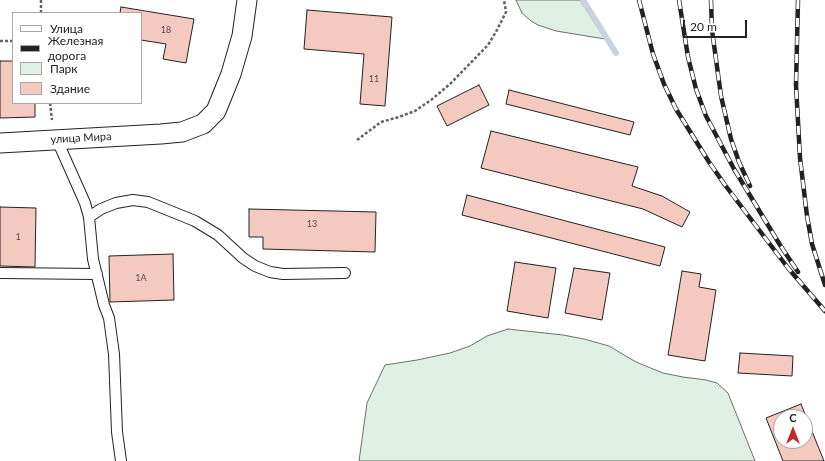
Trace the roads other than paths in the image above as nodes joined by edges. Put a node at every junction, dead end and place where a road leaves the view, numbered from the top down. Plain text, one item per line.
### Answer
1 (247, 0) edge
2 (57, 140) junction
3 (0, 143) edge
4 (89, 217) junction
5 (0, 273) edge
6 (345, 273) dead end
7 (96, 274) junction
8 (121, 461) edge

1 - 2 street, улица Мира
2 - 3 street, улица Мира
2 - 4 lane
4 - 6 lane
4 - 7 lane
5 - 7 lane
7 - 8 lane

